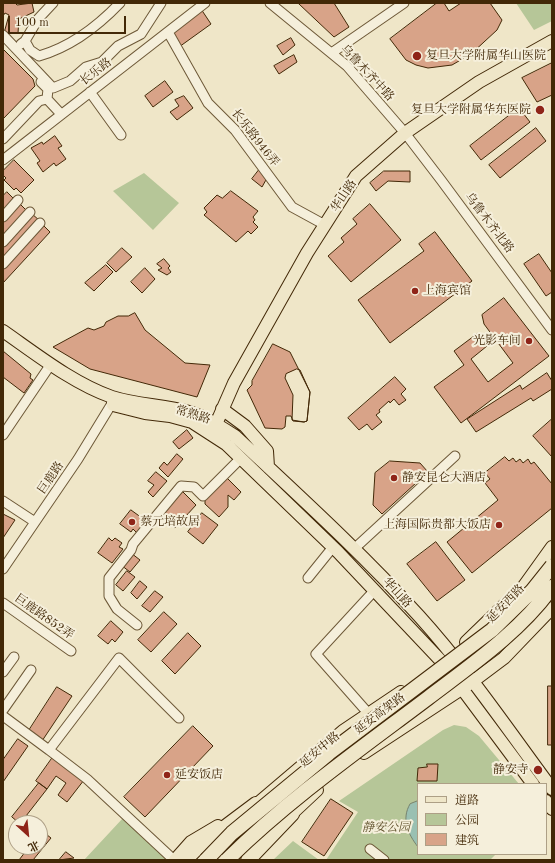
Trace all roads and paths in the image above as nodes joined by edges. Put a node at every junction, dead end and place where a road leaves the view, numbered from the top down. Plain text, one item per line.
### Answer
1 (53, 3) edge
2 (120, 3) edge
3 (160, 3) edge
4 (205, 3) edge
5 (270, 3) edge
6 (404, 3) edge
7 (168, 32) junction
8 (3, 35) edge
9 (25, 41) junction
10 (552, 41) edge
11 (3, 44) edge
12 (15, 49) junction
13 (30, 50) junction
14 (333, 52) junction
15 (22, 56) junction
16 (90, 92) junction
17 (47, 99) junction
18 (61, 114) junction
19 (404, 133) junction
20 (121, 135) dead end
21 (3, 139) edge
22 (3, 160) edge
23 (18, 200) dead end
24 (30, 212) dead end
25 (3, 217) edge
26 (40, 223) dead end
27 (325, 225) junction
28 (3, 242) edge
29 (3, 264) edge
30 (552, 330) edge
31 (3, 331) edge
32 (3, 338) edge
33 (49, 367) junction
34 (85, 384) junction
35 (112, 401) junction
36 (222, 409) junction
37 (216, 424) junction
38 (3, 435) edge
39 (212, 436) junction
40 (455, 456) dead end
41 (241, 458) junction
42 (268, 467) junction
43 (3, 501) edge
44 (35, 522) junction
45 (333, 547) junction
46 (552, 547) edge
47 (354, 548) junction
48 (552, 566) edge
49 (3, 569) edge
50 (308, 578) dead end
51 (552, 587) edge
52 (374, 591) junction
53 (3, 603) edge
54 (552, 608) edge
55 (136, 625) dead end
56 (70, 651) dead end
57 (14, 656) dead end
58 (448, 659) junction
59 (32, 670) dead end
60 (3, 672) edge
61 (467, 685) junction
62 (3, 710) edge
63 (368, 713) junction
64 (3, 716) edge
65 (179, 718) dead end
66 (49, 750) junction
67 (533, 783) edge
68 (552, 789) edge
69 (256, 804) junction
70 (292, 814) junction
71 (370, 849) dead end
72 (198, 854) edge
73 (175, 860) edge
74 (185, 860) edge
75 (206, 860) edge
76 (227, 860) edge
77 (240, 860) edge
78 (248, 860) edge
79 (253, 860) edge
80 (384, 860) edge

1 - 9 street
2 - 13 street
3 - 15 street
4 - 7 street, 长乐路
5 - 14 street, 乌鲁木齐中路
6 - 14 street
7 - 16 street, 长乐路
7 - 27 street, 长乐路946弄
8 - 12 street
9 - 12 street
9 - 13 street
10 - 19 main road, 华山路
11 - 17 street
12 - 15 street
13 - 15 street
14 - 19 street, 乌鲁木齐中路
16 - 18 street, 长乐路
16 - 20 street
17 - 18 street
17 - 21 street
18 - 22 street, 长乐路
19 - 27 main road, 华山路
19 - 30 street, 乌鲁木齐北路
23 - 25 street
24 - 28 street
26 - 29 street
27 - 36 main road, 华山路
31 - 33 main road, 常熟路
32 - 33 main road, 常熟路
33 - 34 main road, 常熟路
33 - 35 main road, 常熟路
33 - 38 street
34 - 35 main road, 常熟路
34 - 37 main road, 常熟路
35 - 37 main road, 常熟路
35 - 39 main road, 常熟路
35 - 44 street, 巨鹿路
36 - 37 main road, 华山路
36 - 42 main road
37 - 39 main road, 华山路
37 - 42 main road, 华山路
39 - 41 main road, 华山路
40 - 47 street
41 - 45 main road, 华山路
41 - 55 street
42 - 47 main road, 华山路
43 - 44 street
44 - 49 street, 巨鹿路
45 - 50 street
45 - 52 main road, 华山路
46 - 58 main road, 延安西路
47 - 58 main road, 华山路
48 - 75 highway, 延安高架路, bridge
51 - 76 highway, 延安高架路, bridge
52 - 58 main road, 华山路
52 - 63 street
53 - 56 street, 巨鹿路852弄
54 - 61 main road
57 - 60 street
58 - 61 main road, 华山路
58 - 63 main road, 延安中路
59 - 62 street
61 - 67 main road, 华山路
61 - 68 main road, 华山路
61 - 70 main road
63 - 69 main road, 延安中路
64 - 66 street
65 - 66 street
66 - 73 street
69 - 72 highway
69 - 73 main road, 延安中路
70 - 77 main road
70 - 78 highway
70 - 79 main road
71 - 80 street
72 - 74 highway

